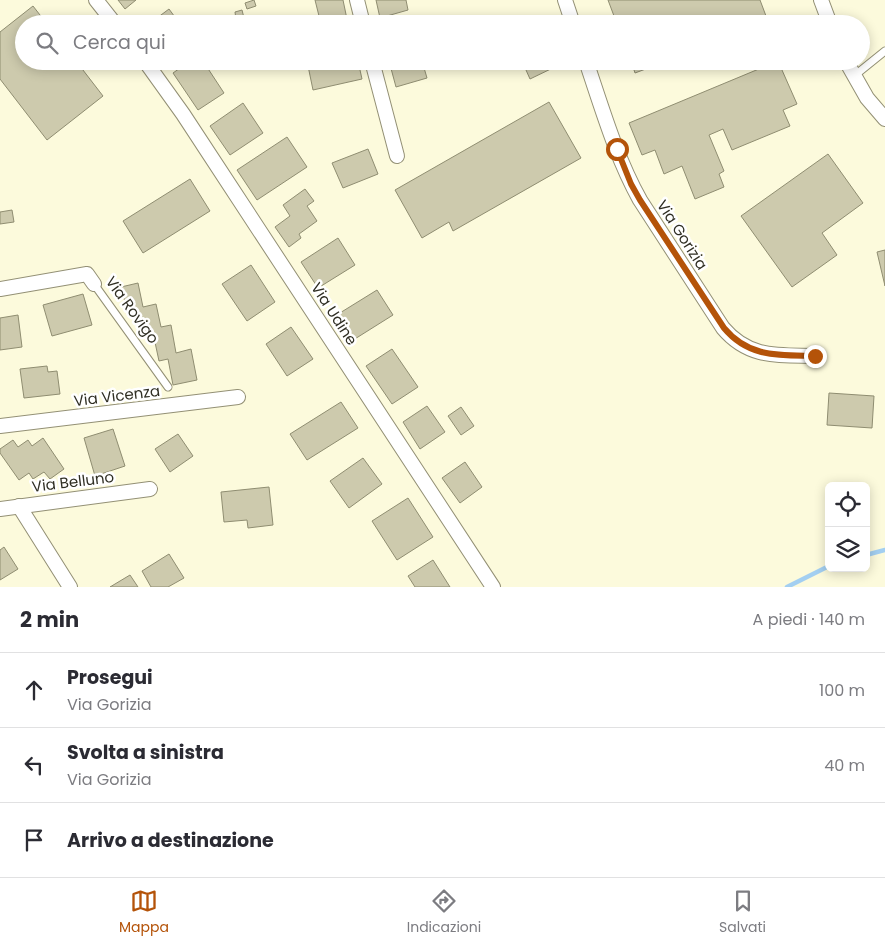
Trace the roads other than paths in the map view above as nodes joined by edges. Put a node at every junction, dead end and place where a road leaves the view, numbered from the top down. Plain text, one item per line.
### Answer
1 (96, 0) edge
2 (356, 0) edge
3 (565, 0) edge
4 (821, 0) edge
5 (108, 15) edge
6 (360, 15) edge
7 (570, 15) edge
8 (827, 15) edge
9 (885, 51) edge
10 (870, 63) edge
11 (151, 70) edge
12 (374, 70) edge
13 (589, 70) edge
14 (851, 70) edge
15 (861, 70) edge
16 (854, 76) junction
17 (885, 119) edge
18 (397, 156) dead end
19 (94, 284) joint
20 (0, 289) edge
21 (815, 356) dead end
22 (168, 387) dead end
23 (238, 397) dead end
24 (0, 426) edge
25 (150, 489) dead end
26 (19, 506) junction
27 (0, 509) edge
28 (70, 587) edge
29 (493, 587) edge

1 - 5 street
2 - 6 street
3 - 7 street
4 - 8 street
9 - 10 lane
11 - 29 street, Via Udine
12 - 18 street
13 - 21 street, Via Gorizia
14 - 16 street
15 - 16 lane
16 - 17 street
19 - 20 street, Via Rovigo
19 - 22 lane, Via Rovigo
23 - 24 street, Via Vicenza
25 - 26 street, Via Belluno
26 - 27 street, Via Belluno
26 - 28 street

